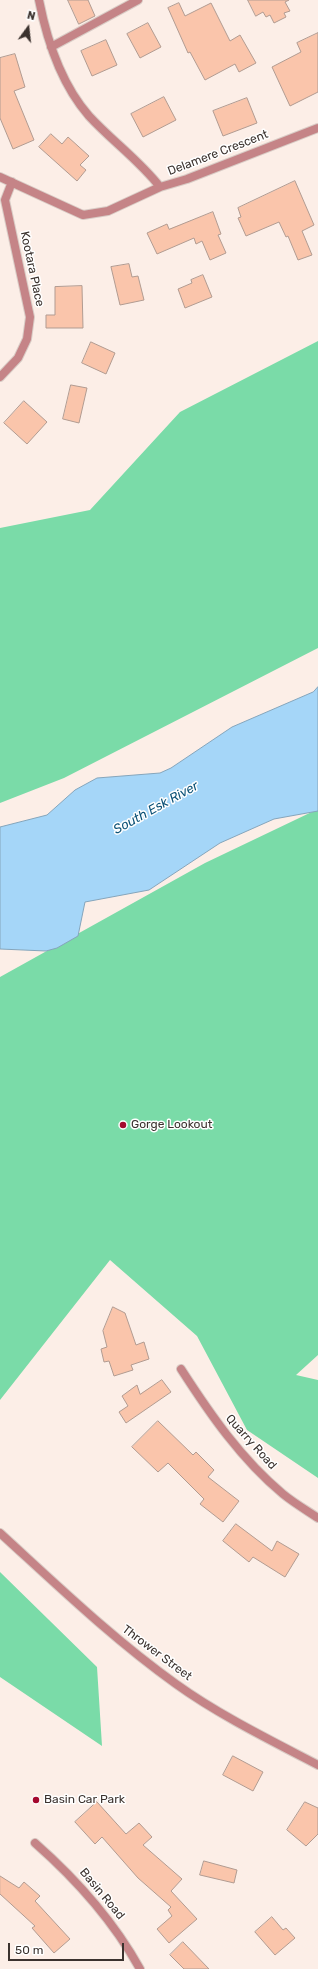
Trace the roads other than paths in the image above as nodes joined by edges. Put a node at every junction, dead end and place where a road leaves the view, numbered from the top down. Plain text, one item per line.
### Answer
1 (38, 0) edge
2 (138, 0) edge
3 (51, 47) junction
4 (318, 128) edge
5 (0, 177) edge
6 (12, 182) junction
7 (160, 188) junction
8 (0, 377) edge
9 (181, 1369) dead end
10 (318, 1518) edge
11 (0, 1533) edge
12 (318, 1766) edge
13 (35, 1843) dead end
14 (140, 1969) edge

1 - 3 street, Delamere Crescent
2 - 3 street
3 - 7 street, Delamere Crescent
4 - 7 street, Delamere Crescent
5 - 6 street
6 - 7 street
6 - 8 street, Kootara Place
9 - 10 street, Quarry Road
11 - 12 street, Thrower Street
13 - 14 street, Basin Road

